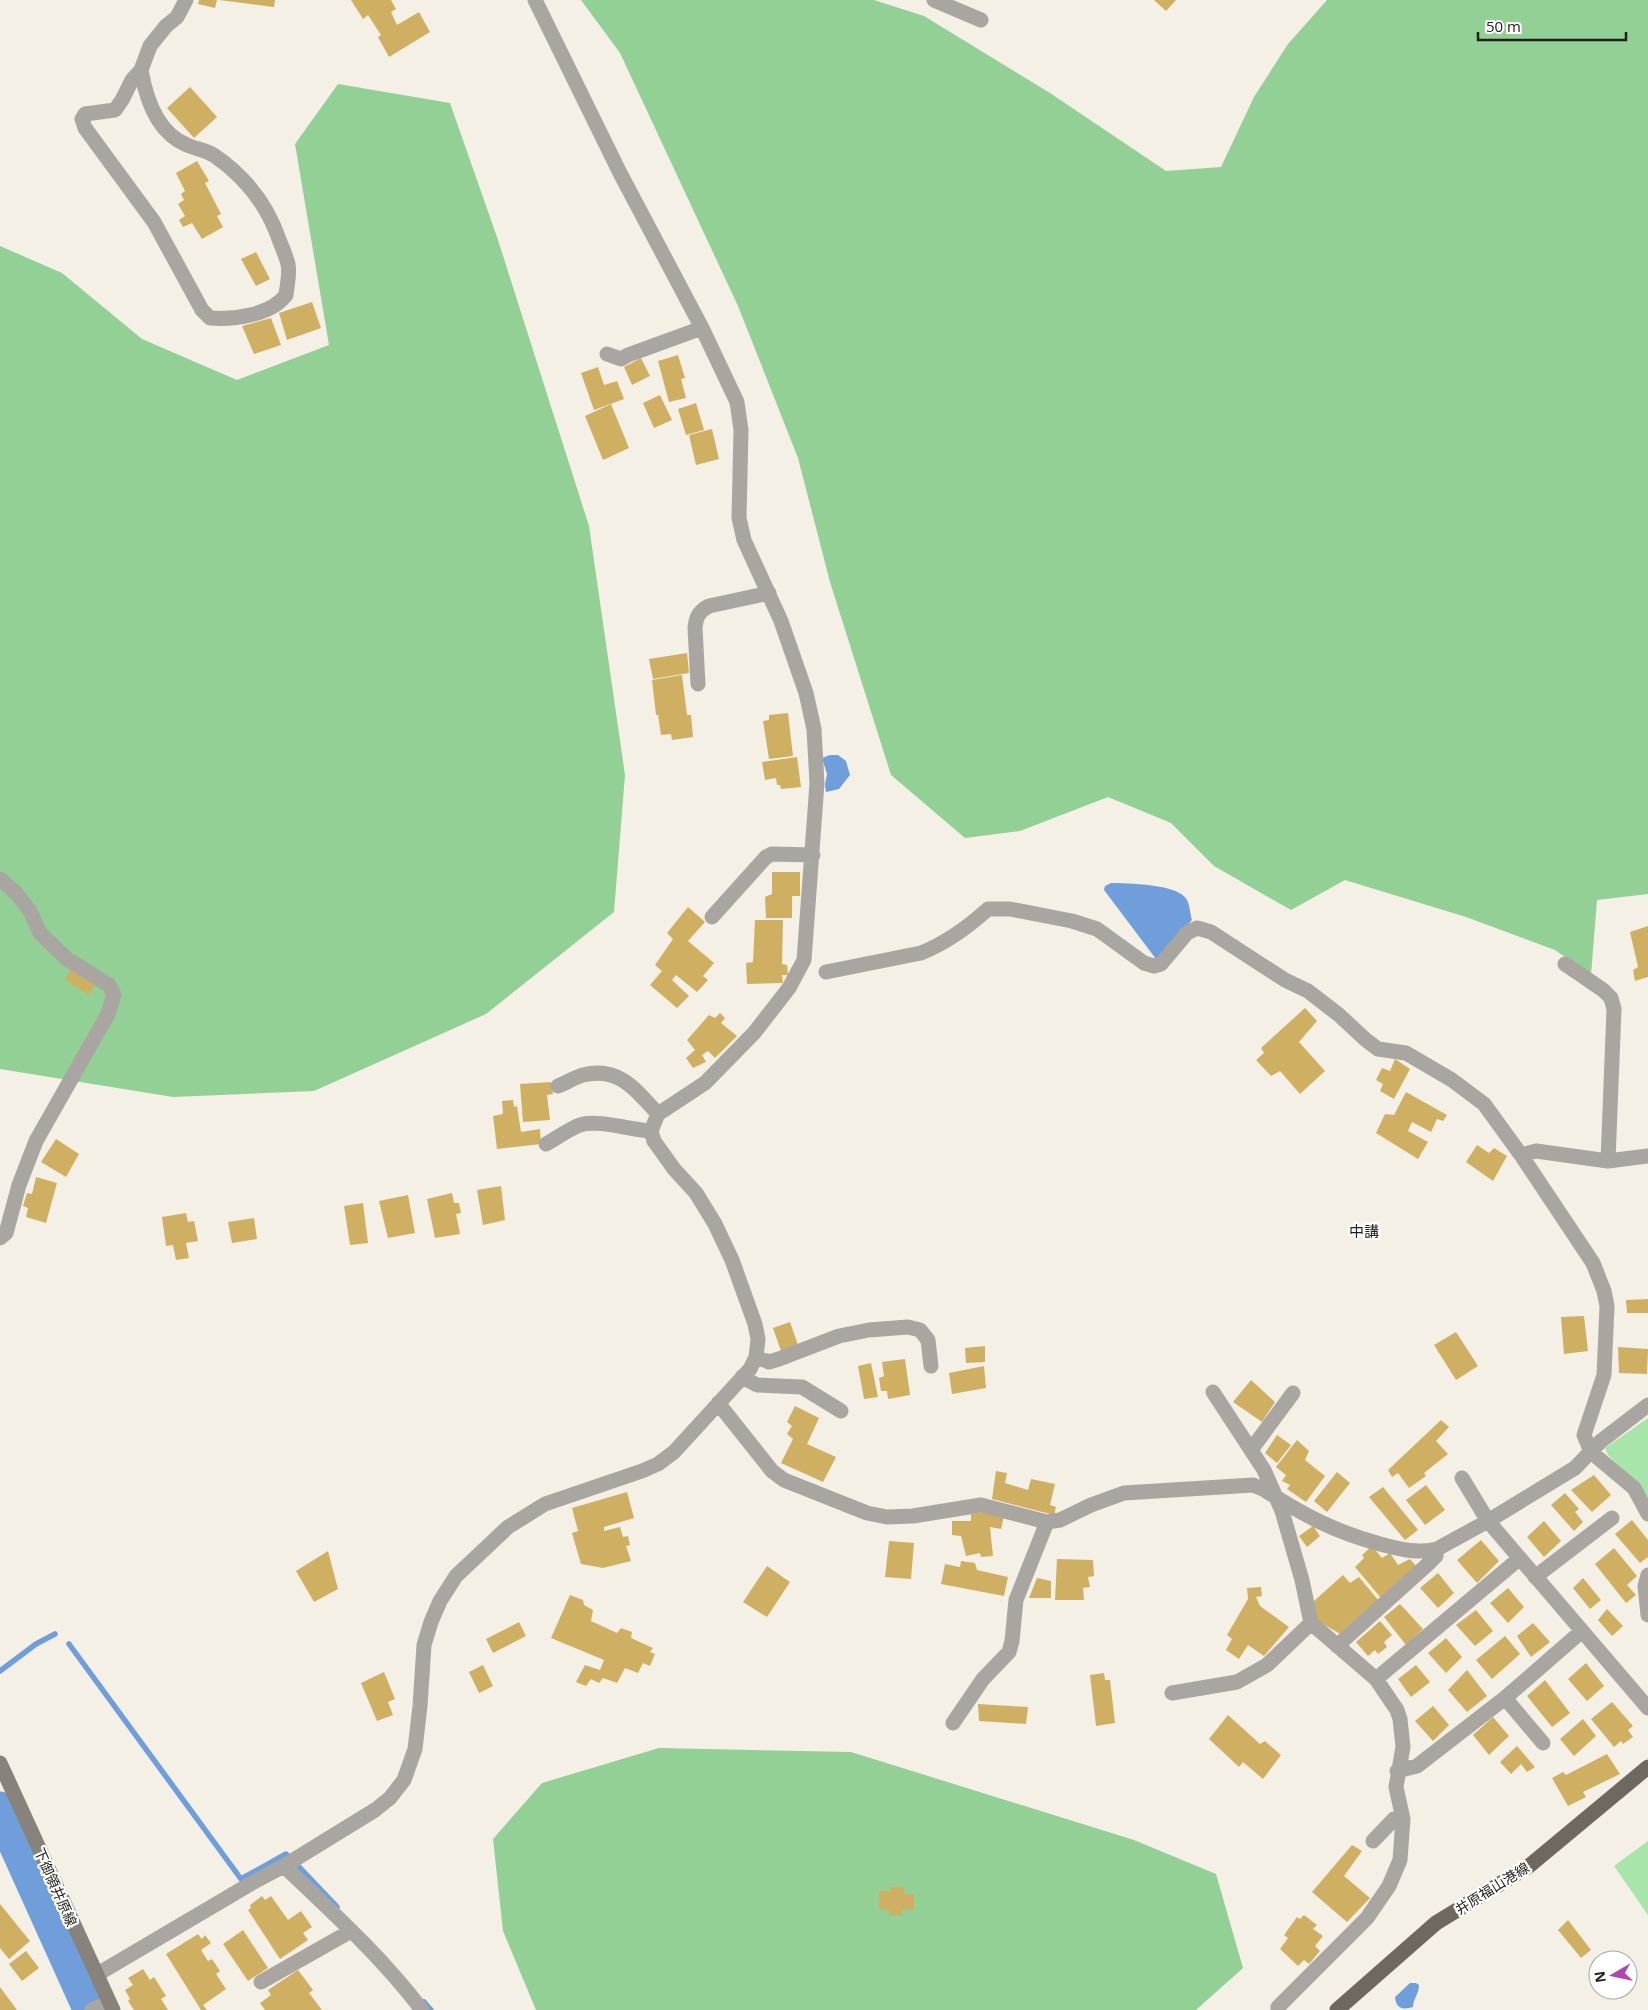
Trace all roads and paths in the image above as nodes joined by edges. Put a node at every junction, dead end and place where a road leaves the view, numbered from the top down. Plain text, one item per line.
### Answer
1 (186, 0) edge
2 (535, 0) edge
3 (934, 0) edge
4 (981, 20) dead end
5 (141, 70) junction
6 (702, 328) junction
7 (607, 354) dead end
8 (769, 593) junction
9 (698, 684) dead end
10 (813, 855) junction
11 (0, 879) edge
12 (712, 917) dead end
13 (1565, 964) dead end
14 (826, 972) dead end
15 (558, 1086) dead end
16 (658, 1114) junction
17 (651, 1131) junction
18 (546, 1144) dead end
19 (1521, 1155) junction
20 (1648, 1156) edge
21 (1608, 1160) junction
22 (0, 1238) edge
23 (756, 1357) junction
24 (931, 1366) dead end
25 (742, 1377) junction
26 (1213, 1392) dead end
27 (1293, 1393) dead end
28 (718, 1402) junction
29 (1648, 1405) edge
30 (840, 1411) dead end
31 (1252, 1450) junction
32 (1592, 1452) junction
33 (1462, 1478) dead end
34 (1275, 1496) junction
35 (1648, 1514) edge
36 (1612, 1518) dead end
37 (1488, 1521) junction
38 (1047, 1522) junction
39 (1437, 1549) junction
40 (1520, 1558) junction
41 (1648, 1575) edge
42 (1535, 1577) junction
43 (1648, 1615) edge
44 (1311, 1624) junction
45 (1582, 1631) junction
46 (1337, 1646) junction
47 (1376, 1679) junction
48 (1172, 1692) dead end
49 (1505, 1698) junction
50 (1648, 1708) edge
51 (954, 1723) dead end
52 (1543, 1743) dead end
53 (0, 1764) edge
54 (1648, 1767) edge
55 (1397, 1771) junction
56 (1403, 1819) junction
57 (1373, 1841) dead end
58 (284, 1866) junction
59 (352, 1931) junction
60 (96, 1975) junction
61 (261, 1982) dead end
62 (111, 2006) edge
63 (92, 2010) edge
64 (422, 2010) edge
65 (1278, 2010) edge
66 (1337, 2010) edge

1 - 5 street
2 - 6 street
3 - 4 street
5 - 5 street
6 - 7 street
6 - 8 street
8 - 9 street
8 - 10 street
10 - 12 street
10 - 16 street
11 - 22 street
13 - 21 street
14 - 19 street
15 - 16 street
16 - 17 street
17 - 18 street
17 - 23 street
19 - 21 street
19 - 32 street
20 - 21 street
23 - 24 street
23 - 25 street
25 - 28 street
25 - 30 street
26 - 31 street
27 - 31 street
28 - 38 street
28 - 58 street
29 - 32 street
31 - 34 street
32 - 35 street
32 - 37 street
33 - 37 street
34 - 38 street
34 - 39 street
34 - 44 street
36 - 42 street
37 - 39 street
37 - 40 street
38 - 51 street
39 - 46 street
40 - 42 street
40 - 47 street
41 - 43 street
42 - 45 street
44 - 46 street
44 - 48 street
45 - 49 street
45 - 50 street
46 - 47 street
47 - 55 street
49 - 52 street
49 - 55 street
53 - 60 main road, 下御領井原線
54 - 66 main road, 井原福山港線
55 - 56 street
56 - 57 street
56 - 65 street
58 - 59 street
58 - 60 street
59 - 61 street
59 - 64 street
60 - 62 main road, 下御領井原線
62 - 63 street

